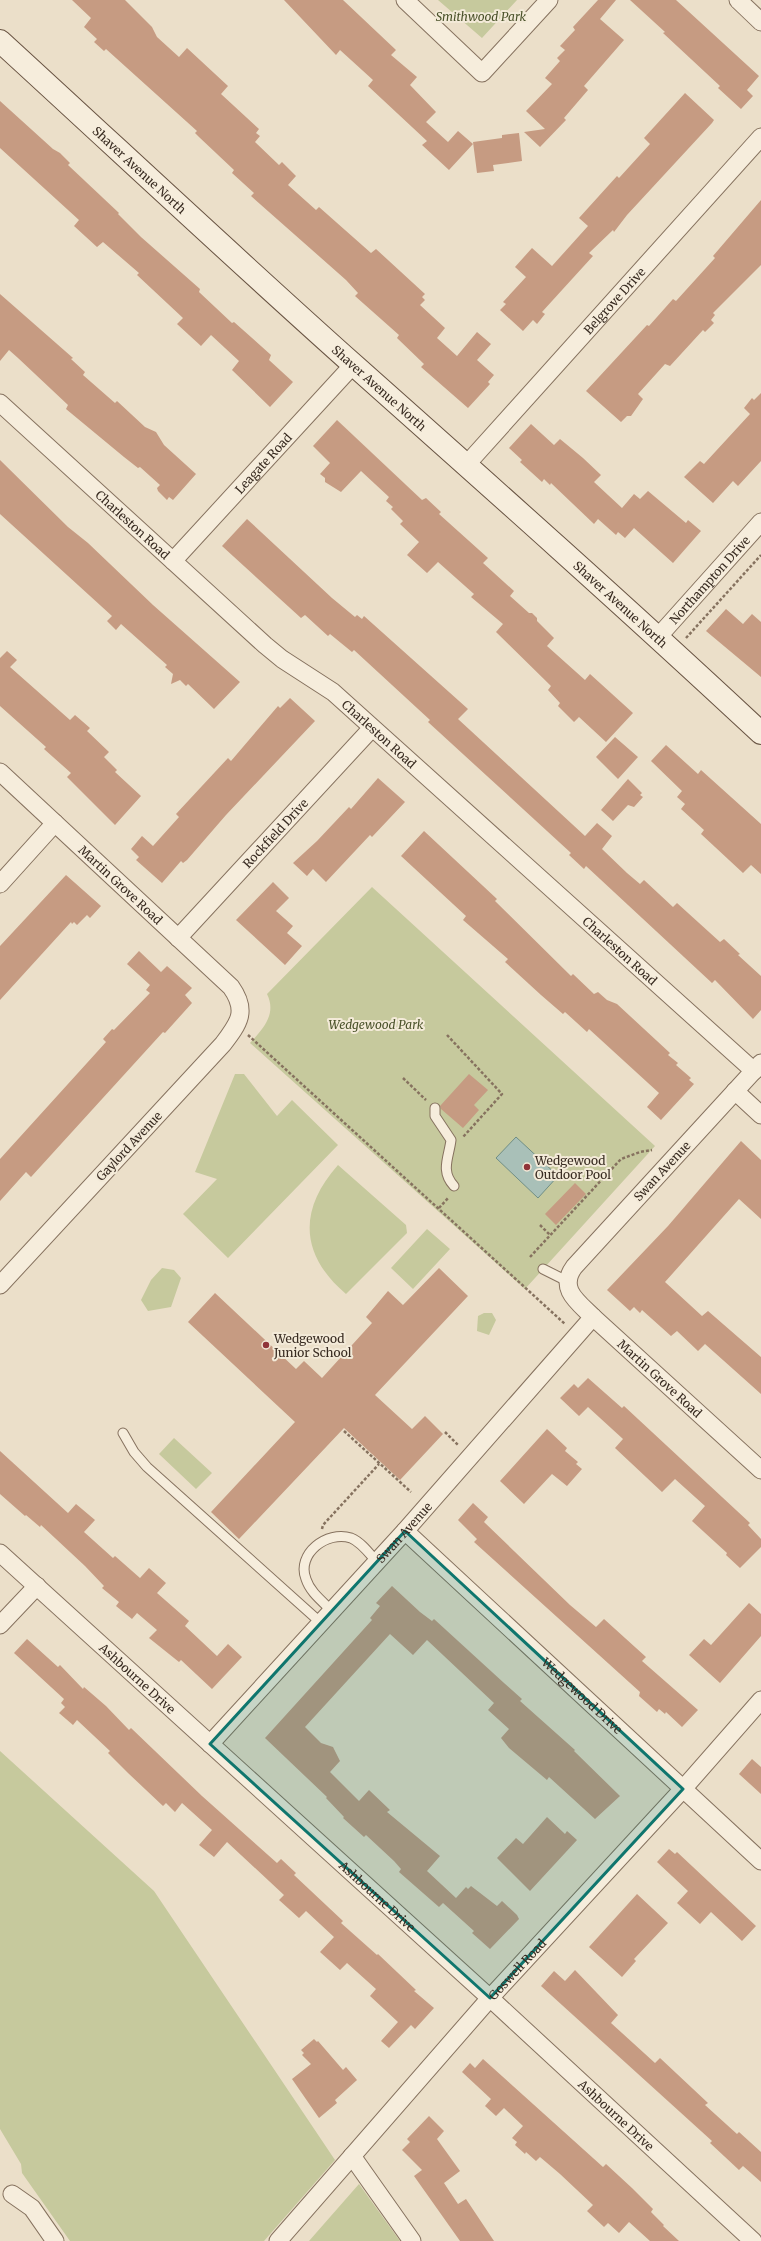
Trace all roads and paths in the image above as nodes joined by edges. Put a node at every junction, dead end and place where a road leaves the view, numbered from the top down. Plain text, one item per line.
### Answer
1 (405, 0) edge
2 (549, 0) edge
3 (738, 0) edge
4 (761, 22) edge
5 (0, 42) edge
6 (761, 137) edge
7 (353, 364) junction
8 (0, 403) edge
9 (467, 464) junction
10 (761, 522) edge
11 (761, 555) edge
12 (173, 561) junction
13 (658, 637) junction
14 (682, 642) dead end
15 (372, 728) junction
16 (761, 733) edge
17 (0, 772) edge
18 (55, 823) junction
19 (0, 884) edge
20 (178, 938) junction
21 (237, 1025) junction
22 (447, 1035) dead end
23 (757, 1067) edge
24 (735, 1091) junction
25 (435, 1108) dead end
26 (761, 1115) edge
27 (462, 1137) dead end
28 (652, 1150) dead end
29 (453, 1190) joint
30 (439, 1208) junction
31 (540, 1225) dead end
32 (550, 1235) junction
33 (530, 1257) dead end
34 (543, 1270) dead end
35 (567, 1281) junction
36 (0, 1285) edge
37 (593, 1317) junction
38 (577, 1335) junction
39 (344, 1431) dead end
40 (123, 1433) dead end
41 (379, 1464) junction
42 (761, 1470) edge
43 (411, 1492) dead end
44 (405, 1531) junction
45 (320, 1542) junction
46 (0, 1553) edge
47 (376, 1561) junction
48 (37, 1586) junction
49 (326, 1616) junction
50 (0, 1625) edge
51 (761, 1700) edge
52 (210, 1744) junction
53 (683, 1789) junction
54 (761, 1861) edge
55 (490, 1998) junction
56 (352, 2156) junction
57 (12, 2194) dead end
58 (55, 2241) edge
59 (278, 2241) edge
60 (412, 2241) edge
61 (753, 2241) edge

1 - 2 street
3 - 4 street
5 - 7 street, Shaver Avenue North
6 - 9 street, Belgrove Drive
7 - 9 street, Shaver Avenue North
7 - 12 street, Leagate Road
8 - 12 street, Charleston Road
9 - 13 street, Shaver Avenue North
10 - 13 street, Northampton Drive
11 - 14 path
12 - 15 street, Charleston Road
13 - 16 street, Shaver Avenue North
15 - 20 street, Rockfield Drive
15 - 23 street, Charleston Road
17 - 18 street, Martin Grove Road
18 - 19 street
18 - 20 street, Martin Grove Road
20 - 21 street, Martin Grove Road
21 - 30 path
21 - 36 street, Gaylord Avenue
22 - 27 path
23 - 24 street, Swan Avenue
24 - 26 street
24 - 35 street, Swan Avenue
25 - 29 lane
28 - 32 path
29 - 30 path
30 - 38 path
31 - 32 path
32 - 33 path
34 - 35 lane
35 - 37 street, Martin Grove Road
37 - 38 street, Swan Avenue
37 - 42 street, Martin Grove Road
38 - 44 street, Swan Avenue
39 - 41 path
40 - 49 lane
41 - 43 path
41 - 45 path
44 - 47 street, Swan Avenue
44 - 53 street, Wedgewood Drive
45 - 47 lane
45 - 49 lane
46 - 48 street, Ashbourne Drive
47 - 49 street, Swan Avenue
48 - 50 street
48 - 52 street, Ashbourne Drive
49 - 52 street, Swan Avenue
51 - 53 street, Goswell Road
52 - 55 street, Ashbourne Drive
53 - 54 street, Wedgewood Drive
53 - 55 street, Goswell Road
55 - 56 street, Goswell Road
55 - 61 street, Ashbourne Drive
56 - 59 street, Goswell Road
56 - 60 street
57 - 58 street

